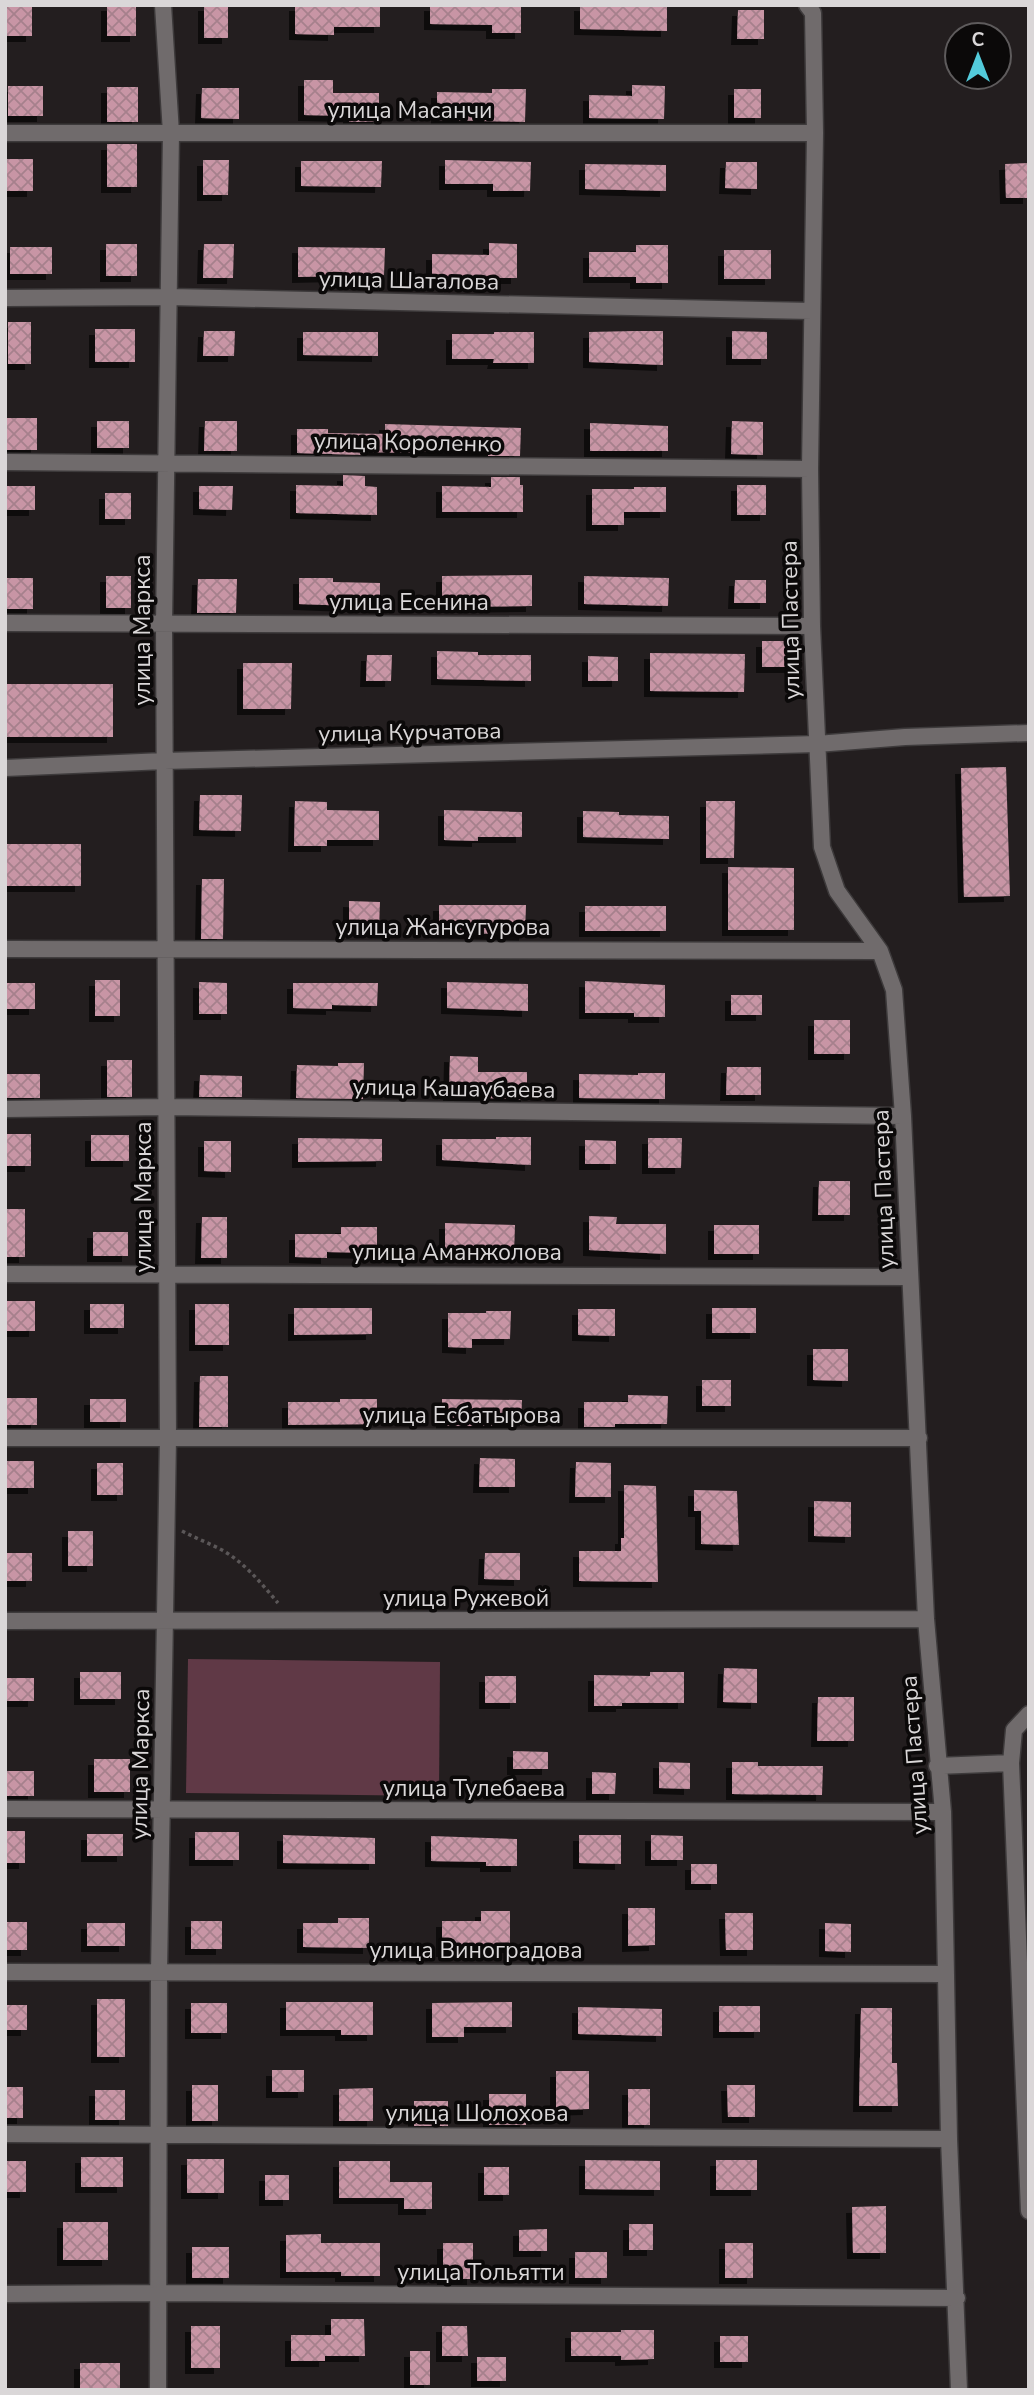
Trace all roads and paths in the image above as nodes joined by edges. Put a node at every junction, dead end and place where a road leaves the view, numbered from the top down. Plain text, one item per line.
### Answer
1 (163, 5) edge
2 (807, 5) edge
3 (5, 133) edge
4 (171, 133) junction
5 (814, 133) junction
6 (5, 298) edge
7 (170, 298) junction
8 (812, 311) junction
9 (5, 462) edge
10 (167, 462) junction
11 (810, 469) junction
12 (5, 623) edge
13 (164, 624) junction
14 (812, 626) junction
15 (1029, 733) edge
16 (817, 744) junction
17 (164, 761) junction
18 (5, 768) edge
19 (5, 949) edge
20 (166, 949) junction
21 (880, 951) junction
22 (166, 1107) junction
23 (5, 1109) edge
24 (903, 1116) junction
25 (166, 1273) junction
26 (5, 1274) edge
27 (909, 1277) junction
28 (5, 1438) edge
29 (168, 1438) junction
30 (919, 1438) junction
31 (167, 1524) junction
32 (926, 1619) junction
33 (5, 1621) edge
34 (166, 1621) junction
35 (293, 1621) junction
36 (1029, 1714) edge
37 (1011, 1763) junction
38 (937, 1766) junction
39 (5, 1809) edge
40 (162, 1809) junction
41 (943, 1812) junction
42 (5, 1972) edge
43 (159, 1972) junction
44 (946, 1974) junction
45 (5, 2134) edge
46 (159, 2134) junction
47 (949, 2139) junction
48 (1029, 2211) edge
49 (157, 2293) junction
50 (5, 2294) edge
51 (957, 2298) junction
52 (158, 2390) edge
53 (959, 2390) edge

1 - 4 street, улица Маркса
2 - 5 street, улица Пастера
3 - 4 street, улица Масанчи
4 - 5 street, улица Масанчи
4 - 7 street, улица Маркса
5 - 8 street, улица Пастера
6 - 7 street, улица Шаталова
7 - 8 street, улица Шаталова
7 - 10 street, улица Маркса
8 - 11 street, улица Пастера
9 - 10 street, улица Короленко
10 - 11 street, улица Короленко
10 - 13 street, улица Маркса
11 - 14 street, улица Пастера
12 - 13 street, улица Есенина
13 - 14 street, улица Есенина
13 - 17 street, улица Маркса
14 - 16 street, улица Пастера
15 - 16 street, улица Курчатова
16 - 17 street, улица Курчатова
16 - 21 street, улица Пастера
17 - 18 street, улица Курчатова
17 - 20 street, улица Маркса
19 - 20 street, улица Жансугурова
20 - 21 street, улица Жансугурова
20 - 22 street, улица Маркса
21 - 24 street, улица Пастера
22 - 23 street, улица Кашаубаева
22 - 24 street, улица Кашаубаева
22 - 25 street, улица Маркса
24 - 27 street, улица Пастера
25 - 26 street, улица Аманжолова
25 - 27 street, улица Аманжолова
25 - 29 street, улица Маркса
27 - 30 street, улица Пастера
28 - 29 street, улица Есбатырова
29 - 30 street, улица Есбатырова
29 - 31 street, улица Маркса
30 - 32 street, улица Пастера
31 - 34 street, улица Маркса
31 - 35 path
32 - 35 street, улица Ружевой
32 - 38 street, улица Пастера
33 - 34 street, улица Ружевой
34 - 35 street, улица Ружевой
34 - 40 street, улица Маркса
36 - 37 street
37 - 38 street
37 - 48 street
38 - 41 street, улица Пастера
39 - 40 street, улица Тулебаева
40 - 41 street, улица Тулебаева
40 - 43 street, улица Маркса
41 - 44 street, улица Пастера
42 - 43 street, улица Виноградова
43 - 44 street, улица Виноградова
43 - 46 street, улица Маркса
44 - 47 street, улица Пастера
45 - 46 street, улица Шолохова
46 - 47 street, улица Шолохова
46 - 49 street, улица Маркса
47 - 51 street, улица Пастера
49 - 50 street, улица Тольятти
49 - 51 street, улица Тольятти
49 - 52 street, улица Маркса
51 - 53 street, улица Пастера

